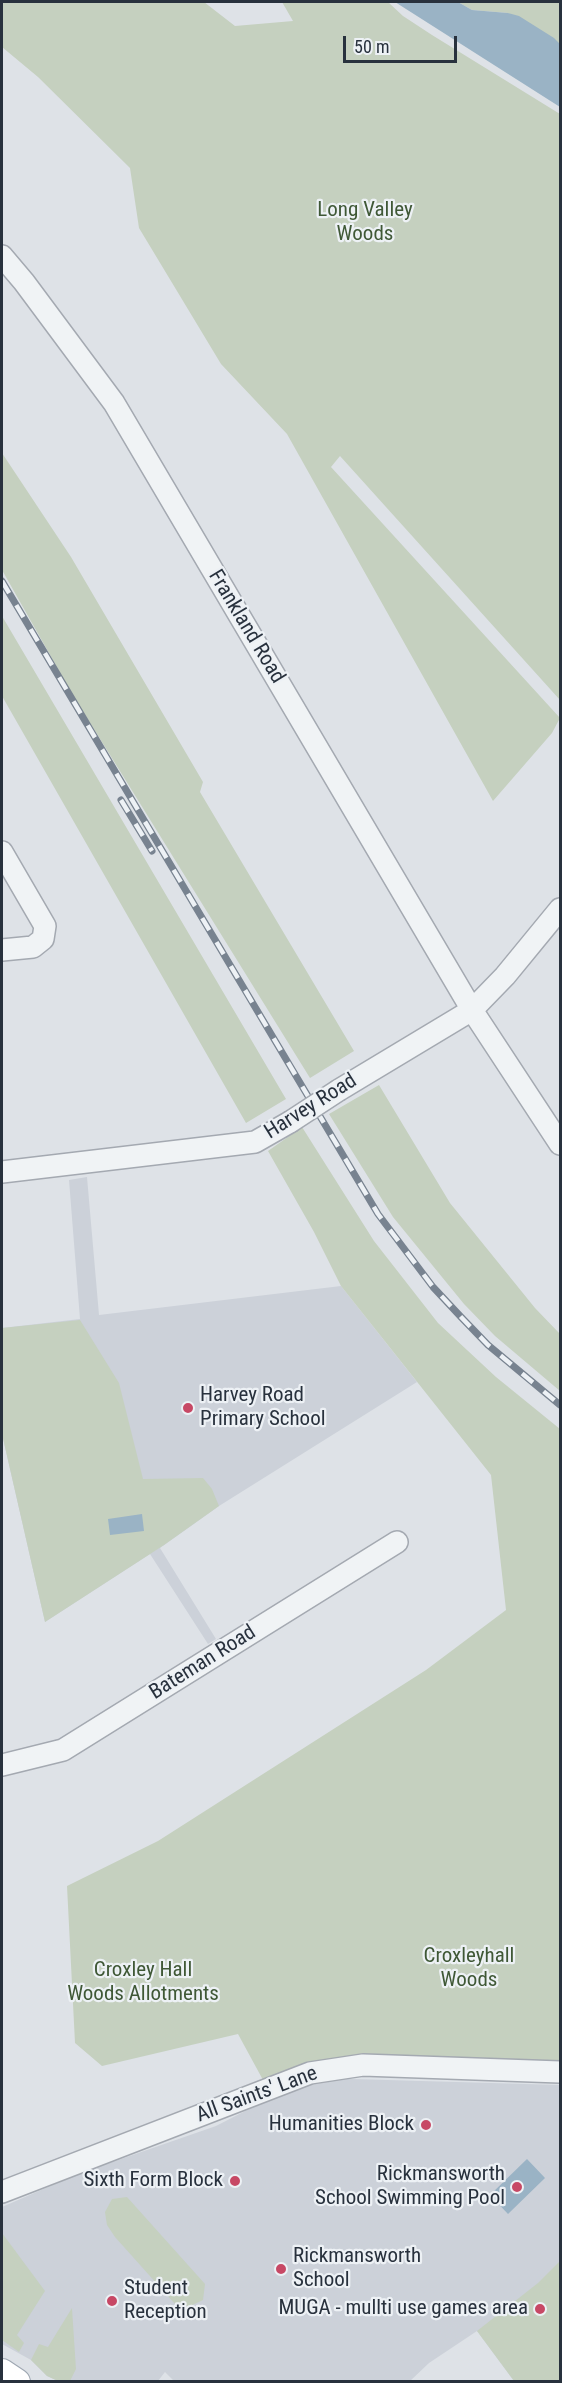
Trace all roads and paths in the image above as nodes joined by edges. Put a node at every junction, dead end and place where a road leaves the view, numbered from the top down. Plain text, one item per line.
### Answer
1 (2, 256) edge
2 (2, 852) edge
3 (561, 909) edge
4 (2, 950) edge
5 (472, 1010) junction
6 (561, 1144) edge
7 (2, 1172) edge
8 (397, 1542) dead end
9 (2, 1765) edge
10 (561, 2072) edge
11 (2, 2192) edge
12 (2, 2372) edge
13 (17, 2382) edge

1 - 5 street, Frankland Road
2 - 4 street
3 - 5 street, Harvey Road
5 - 6 street, Frankland Road
5 - 7 street, Harvey Road, bridge
8 - 9 street, Bateman Road
10 - 11 street, All Saints' Lane
12 - 13 main road

